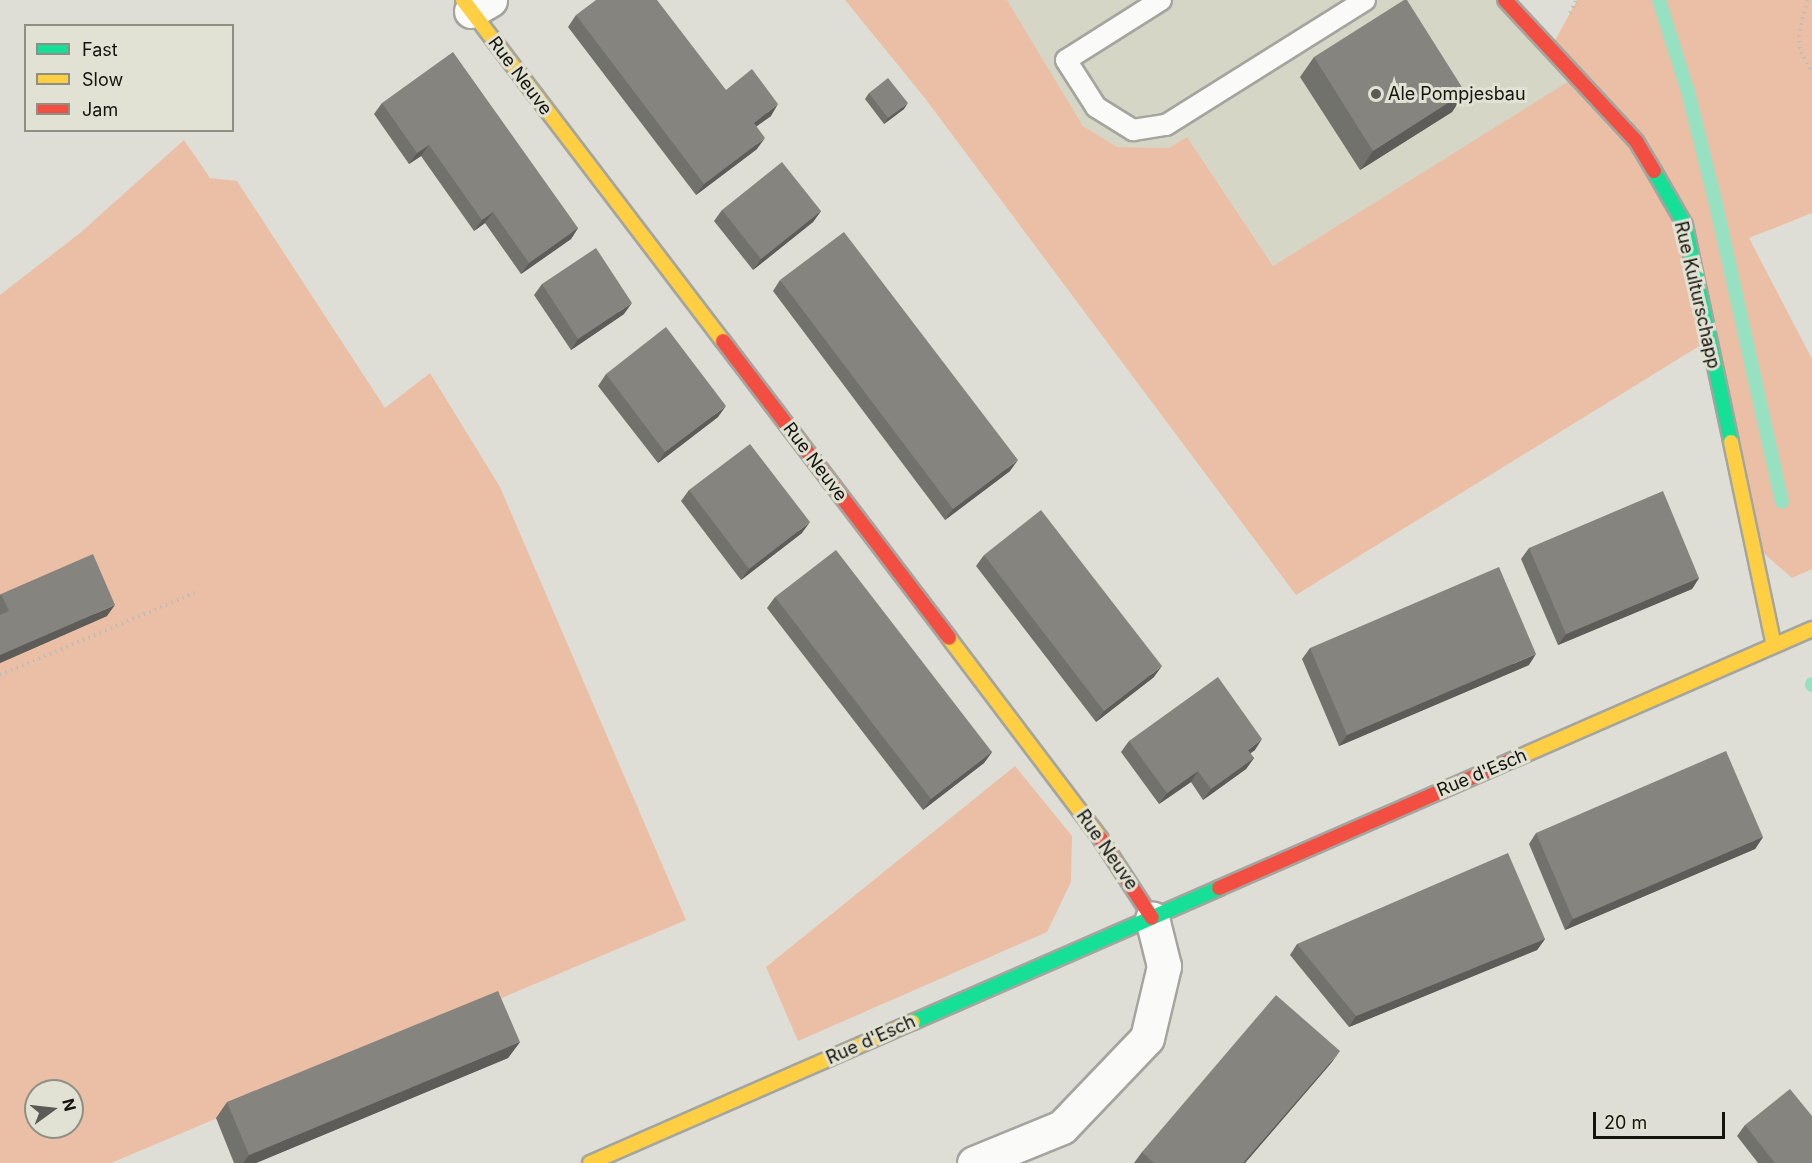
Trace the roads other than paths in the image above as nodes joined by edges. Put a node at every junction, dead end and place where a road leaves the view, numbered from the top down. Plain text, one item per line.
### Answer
1 (1161, 0) edge
2 (1365, 0) edge
3 (1506, 0) edge
4 (475, 4) edge
5 (1812, 629) edge
6 (1774, 646) junction
7 (1152, 918) junction
8 (590, 1163) edge
9 (974, 1163) edge

1 - 2 lane
3 - 6 street, Rue Kulturschapp
4 - 7 street, Rue Neuve
5 - 6 street, Rue d'Esch
6 - 7 street, Rue d'Esch
7 - 8 street, Rue d'Esch
7 - 9 street

